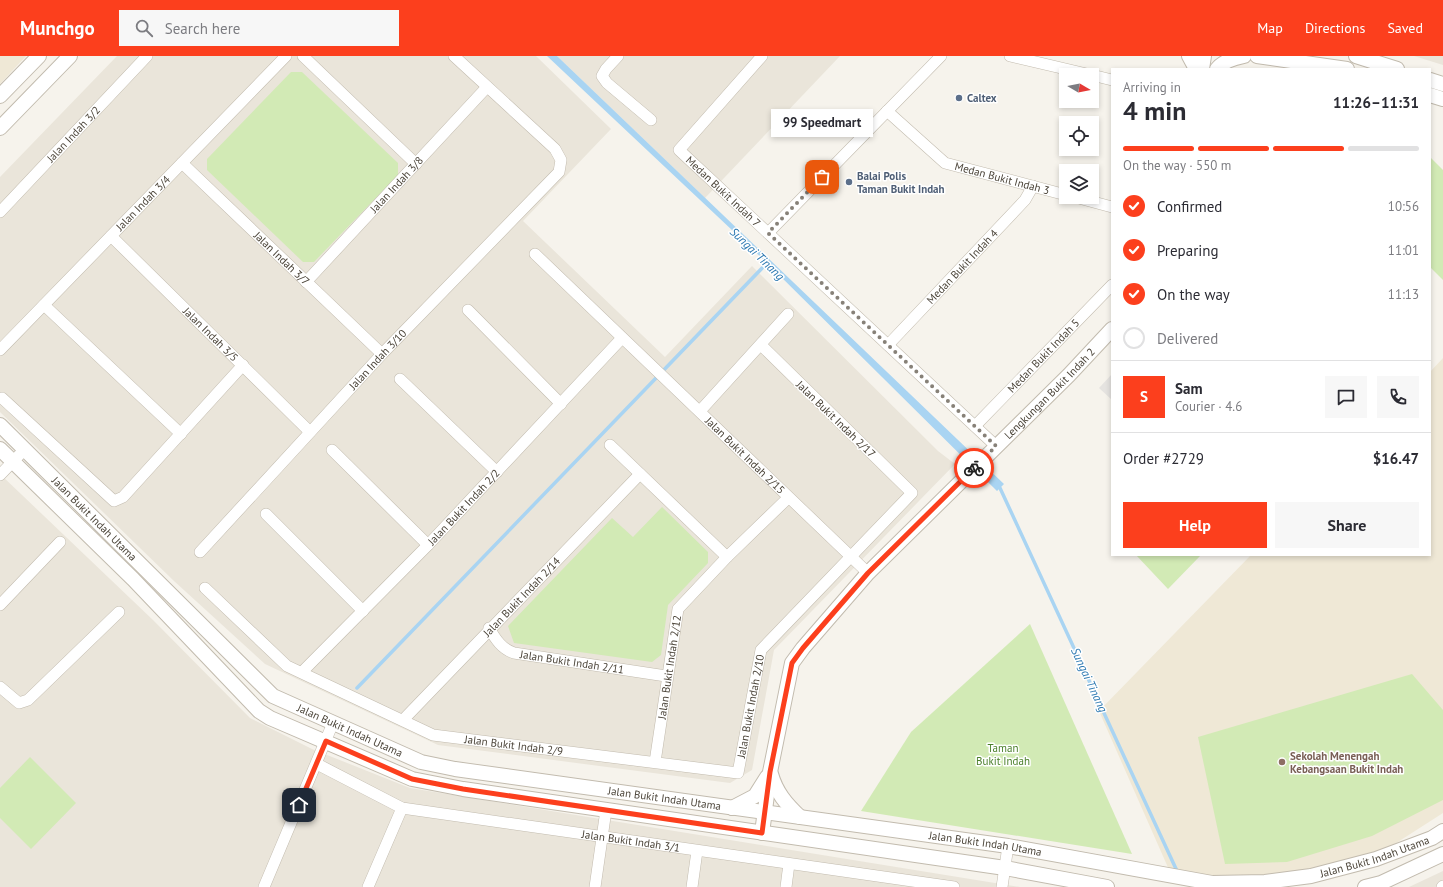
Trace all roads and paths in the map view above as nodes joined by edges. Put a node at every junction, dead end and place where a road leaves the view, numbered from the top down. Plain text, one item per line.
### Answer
1 (39, 56) edge
2 (70, 56) edge
3 (147, 56) edge
4 (286, 56) edge
5 (303, 56) edge
6 (454, 56) edge
7 (618, 56) edge
8 (762, 56) edge
9 (941, 56) edge
10 (1010, 56) edge
11 (1190, 56) edge
12 (1204, 56) edge
13 (1244, 56) edge
14 (1257, 56) edge
15 (1356, 56) edge
16 (1062, 68) edge
17 (1196, 68) edge
18 (1202, 68) edge
19 (1217, 68) edge
20 (1340, 68) edge
21 (1394, 68) edge
22 (1099, 77) edge
23 (1111, 80) edge
24 (1431, 80) edge
25 (1443, 84) edge
26 (487, 87) junction
27 (1431, 95) edge
28 (0, 96) edge
29 (1443, 99) edge
30 (887, 111) junction
31 (651, 120) dead end
32 (0, 128) edge
33 (182, 163) junction
34 (416, 164) junction
35 (1033, 186) junction
36 (1059, 193) edge
37 (1099, 203) edge
38 (1111, 207) edge
39 (0, 212) edge
40 (768, 233) junction
41 (111, 236) junction
42 (535, 254) dead end
43 (306, 282) junction
44 (1111, 286) edge
45 (44, 305) junction
46 (468, 310) dead end
47 (788, 314) dead end
48 (1111, 330) edge
49 (622, 338) junction
50 (761, 345) junction
51 (888, 345) junction
52 (0, 350) edge
53 (382, 354) junction
54 (243, 365) junction
55 (400, 379) dead end
56 (2, 398) dead end
57 (560, 404) junction
58 (700, 411) junction
59 (0, 425) edge
60 (975, 426) junction
61 (310, 432) junction
62 (181, 434) junction
63 (610, 445) dead end
64 (996, 446) junction
65 (0, 449) edge
66 (25, 449) junction
67 (332, 450) dead end
68 (13, 462) junction
69 (497, 472) junction
70 (640, 474) junction
71 (0, 475) edge
72 (912, 493) joint
73 (788, 498) junction
74 (266, 514) dead end
75 (60, 542) dead end
76 (428, 545) junction
77 (200, 552) dead end
78 (851, 555) junction
79 (726, 557) junction
80 (868, 573) junction
81 (205, 588) dead end
82 (0, 605) edge
83 (363, 611) junction
84 (119, 612) dead end
85 (489, 628) junction
86 (302, 672) junction
87 (666, 676) junction
88 (0, 687) edge
89 (403, 720) junction
90 (333, 723) junction
91 (326, 741) junction
92 (655, 762) junction
93 (317, 764) junction
94 (770, 772) junction
95 (738, 773) joint
96 (402, 808) junction
97 (732, 808) junction
98 (606, 810) junction
99 (765, 812) junction
100 (800, 817) junction
101 (1443, 831) edge
102 (762, 833) junction
103 (602, 837) junction
104 (1008, 846) junction
105 (697, 850) junction
106 (1443, 854) edge
107 (789, 864) junction
108 (1005, 868) junction
109 (885, 882) edge
110 (264, 887) edge
111 (368, 887) edge
112 (595, 887) edge
113 (692, 887) edge
114 (786, 887) edge
115 (954, 887) edge
116 (1002, 887) edge
117 (1107, 887) edge
118 (1365, 887) edge

1 - 28 street
2 - 32 street
3 - 39 street, Jalan Indah 3/2
4 - 33 street, Jalan Indah 3/4
5 - 34 street
6 - 26 street
7 - 31 street
8 - 40 street, Medan Bukit Indah 7
9 - 30 street
10 - 16 street
11 - 17 street
12 - 18 street
13 - 19 street
14 - 20 street
15 - 21 street
22 - 23 street
24 - 25 street
26 - 34 street, Jalan Indah 3/8
26 - 53 street, Jalan Indah 3/10
27 - 29 street
30 - 35 street, Medan Bukit Indah 3
30 - 40 street
33 - 41 street, Jalan Indah 3/4
33 - 43 street, Jalan Indah 3/7
34 - 43 street, Jalan Indah 3/8
35 - 36 street, Medan Bukit Indah 3
35 - 51 street, Medan Bukit Indah 4
37 - 38 street
40 - 51 street, Medan Bukit Indah 7
41 - 45 street, Jalan Indah 3/4
41 - 54 street, Jalan Indah 3/5
42 - 49 street, Jalan Bukit Indah 2/15
43 - 53 street, Jalan Indah 3/7
44 - 60 street, Medan Bukit Indah 5
45 - 52 street, Jalan Indah 3/4
45 - 62 street
46 - 57 street
47 - 50 street
48 - 64 street, Lengkungan Bukit Indah 2
49 - 57 street, Jalan Bukit Indah 2/2
49 - 58 street, Jalan Bukit Indah 2/15
50 - 58 street
50 - 72 street, Jalan Bukit Indah 2/17
51 - 60 street, Medan Bukit Indah 7
53 - 61 street, Jalan Indah 3/10
54 - 61 street, Jalan Indah 3/5
54 - 62 street
55 - 69 street
56 - 62 street
57 - 69 street, Jalan Bukit Indah 2/2
58 - 73 street, Jalan Bukit Indah 2/15
59 - 66 street, Jalan Bukit Indah Utama
60 - 64 street, Medan Bukit Indah 7
61 - 77 street, Jalan Indah 3/10
63 - 70 street
64 - 80 street, Lengkungan Bukit Indah 2
65 - 68 street, Jalan Bukit Indah Utama
66 - 68 street
66 - 90 street, Jalan Bukit Indah Utama
67 - 76 street
68 - 71 street
68 - 91 street, Jalan Bukit Indah Utama
69 - 76 street, Jalan Bukit Indah 2/2
70 - 79 street
70 - 85 street, Jalan Bukit Indah 2/14
72 - 78 street, Jalan Bukit Indah 2/10
73 - 78 street, Jalan Bukit Indah 2/15
73 - 79 street, Jalan Bukit Indah 2/12
74 - 83 street
75 - 82 street
76 - 83 street, Jalan Bukit Indah 2/2
78 - 80 street, Jalan Bukit Indah 2/15
78 - 95 street, Jalan Bukit Indah 2/10
79 - 87 street, Jalan Bukit Indah 2/12
80 - 94 street, Lengkungan Bukit Indah 2
81 - 86 street, Jalan Bukit Indah 2/9
83 - 86 street, Jalan Bukit Indah 2/2
84 - 88 street
85 - 87 street, Jalan Bukit Indah 2/11
85 - 89 street, Jalan Bukit Indah 2/14
86 - 89 street, Jalan Bukit Indah 2/9
87 - 92 street, Jalan Bukit Indah 2/12
89 - 92 street, Jalan Bukit Indah 2/9
90 - 91 street
90 - 97 street, Jalan Bukit Indah Utama
91 - 93 street
91 - 98 street, Jalan Bukit Indah Utama
92 - 95 street, Jalan Bukit Indah 2/9
93 - 96 street, Jalan Bukit Indah 3/1
93 - 110 street
94 - 97 street
94 - 99 street, Lengkungan Bukit Indah 2
94 - 100 street
96 - 103 street, Jalan Bukit Indah 3/1
96 - 111 street
97 - 99 street, Jalan Bukit Indah Utama
98 - 102 street, Jalan Bukit Indah Utama
98 - 103 street
99 - 100 street, Jalan Bukit Indah Utama
99 - 102 street, Lengkungan Bukit Indah 2
100 - 104 street, Jalan Bukit Indah Utama
101 - 104 street, Jalan Bukit Indah Utama
102 - 108 street, Jalan Bukit Indah Utama
103 - 105 street, Jalan Bukit Indah 3/1
103 - 112 street
104 - 108 street
105 - 107 street, Jalan Bukit Indah 3/1
105 - 113 street
106 - 118 street, Jalan Bukit Indah Utama
107 - 109 street, Jalan Bukit Indah 3/1
107 - 114 street
108 - 116 street
108 - 117 street, Jalan Bukit Indah Utama
109 - 115 street, Jalan Bukit Indah 3/1

